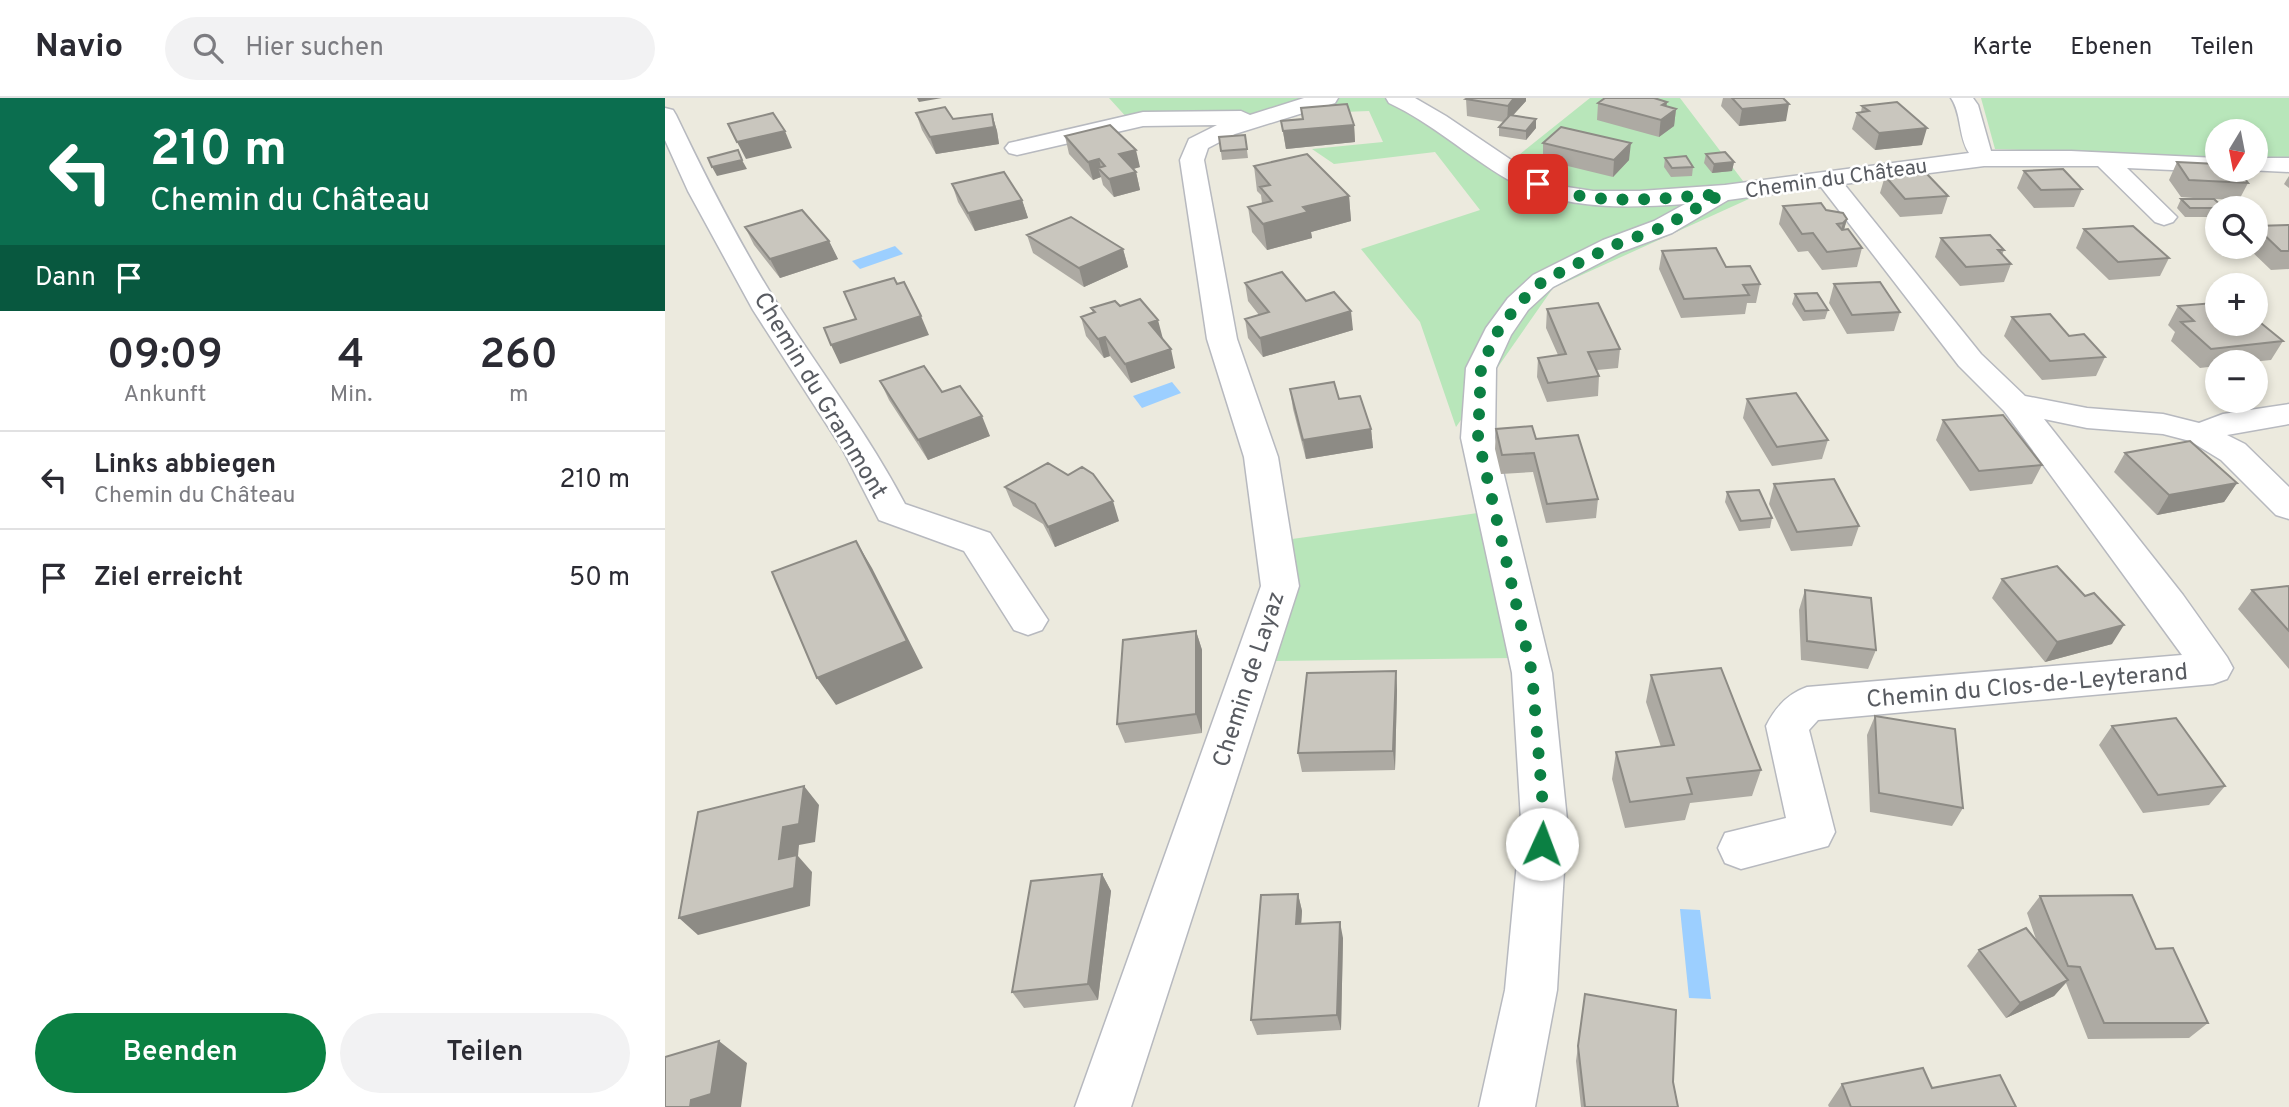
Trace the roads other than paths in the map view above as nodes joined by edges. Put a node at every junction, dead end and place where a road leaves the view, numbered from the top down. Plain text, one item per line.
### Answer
1 (1327, 98) edge
2 (1397, 98) edge
3 (1962, 98) edge
4 (665, 115) edge
5 (1260, 118) junction
6 (1017, 148) dead end
7 (1985, 159) junction
8 (2105, 160) junction
9 (2205, 164) edge
10 (2268, 165) edge
11 (2289, 165) edge
12 (1827, 179) junction
13 (1722, 194) junction
14 (2164, 217) dead end
15 (2015, 404) junction
16 (2289, 414) edge
17 (2202, 434) junction
18 (2289, 507) edge
19 (1028, 620) dead end
20 (1741, 848) dead end
21 (1103, 1107) edge
22 (1507, 1107) edge

1 - 5 street, Chemin de Layaz
2 - 13 street, Chemin du Château
3 - 7 street
4 - 19 street, Chemin du Grammont
5 - 6 street, Chemin de Layaz
5 - 21 street, Chemin de Layaz
7 - 8 street, Chemin du Château
7 - 12 street, Chemin du Château
8 - 9 street, Chemin du Château
8 - 14 street
10 - 11 street
12 - 13 street, Chemin du Château
12 - 15 street, Chemin du Clos-de-Leyterand
13 - 22 street
15 - 17 street
15 - 20 street, Chemin du Clos-de-Leyterand
16 - 17 street
17 - 18 street

